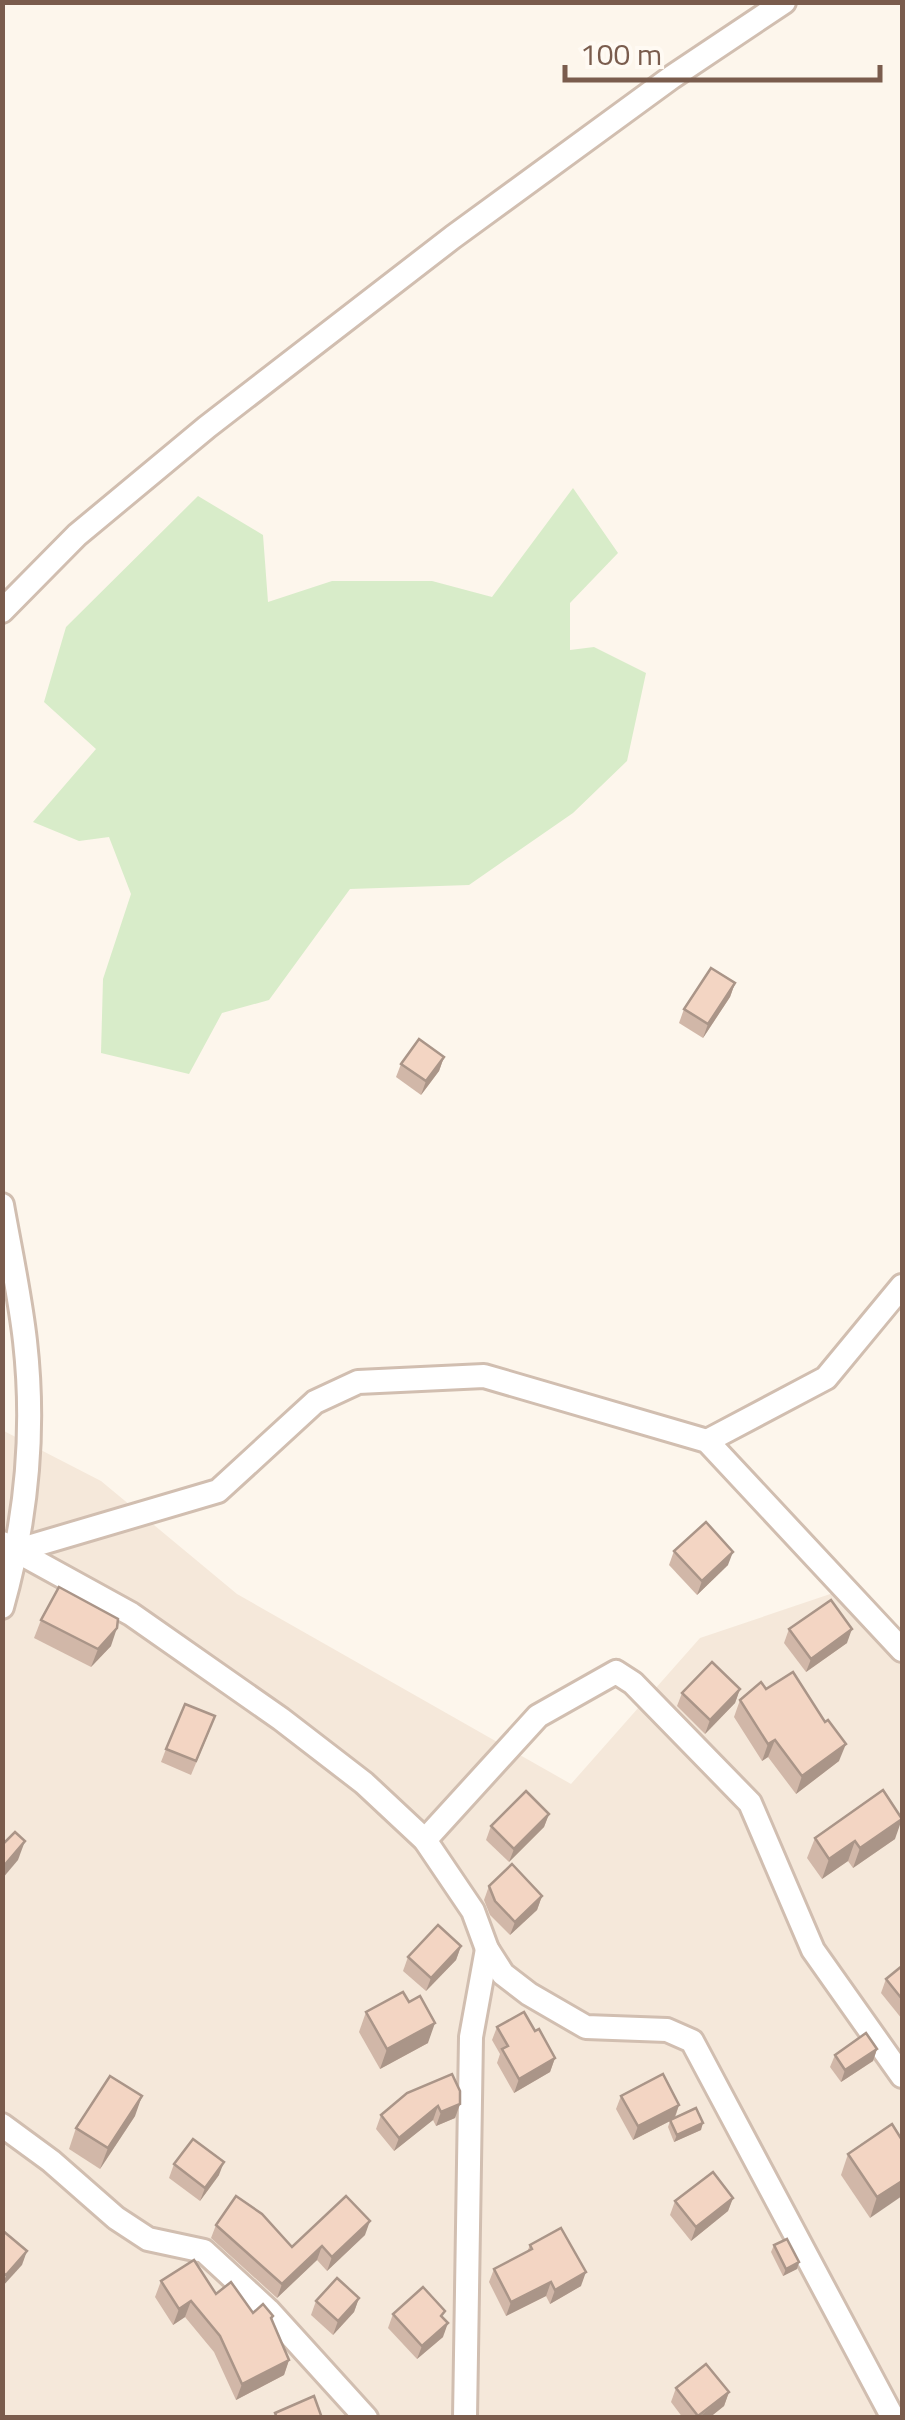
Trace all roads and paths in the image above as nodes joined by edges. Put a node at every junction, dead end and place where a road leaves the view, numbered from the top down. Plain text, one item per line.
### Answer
1 (784, 2) edge
2 (2, 610) edge
3 (2, 1205) edge
4 (902, 1286) edge
5 (707, 1441) junction
6 (10, 1546) edge
7 (2, 1607) edge
8 (902, 1650) edge
9 (425, 1840) junction
10 (486, 1949) junction
11 (902, 2076) edge
12 (2, 2125) edge
13 (366, 2418) edge
14 (465, 2418) edge
15 (894, 2418) edge

1 - 2 street
3 - 6 street
4 - 5 street
5 - 6 street
5 - 8 street
6 - 7 street
6 - 9 street
9 - 10 street
9 - 11 street
10 - 14 street
10 - 15 street
12 - 13 street

